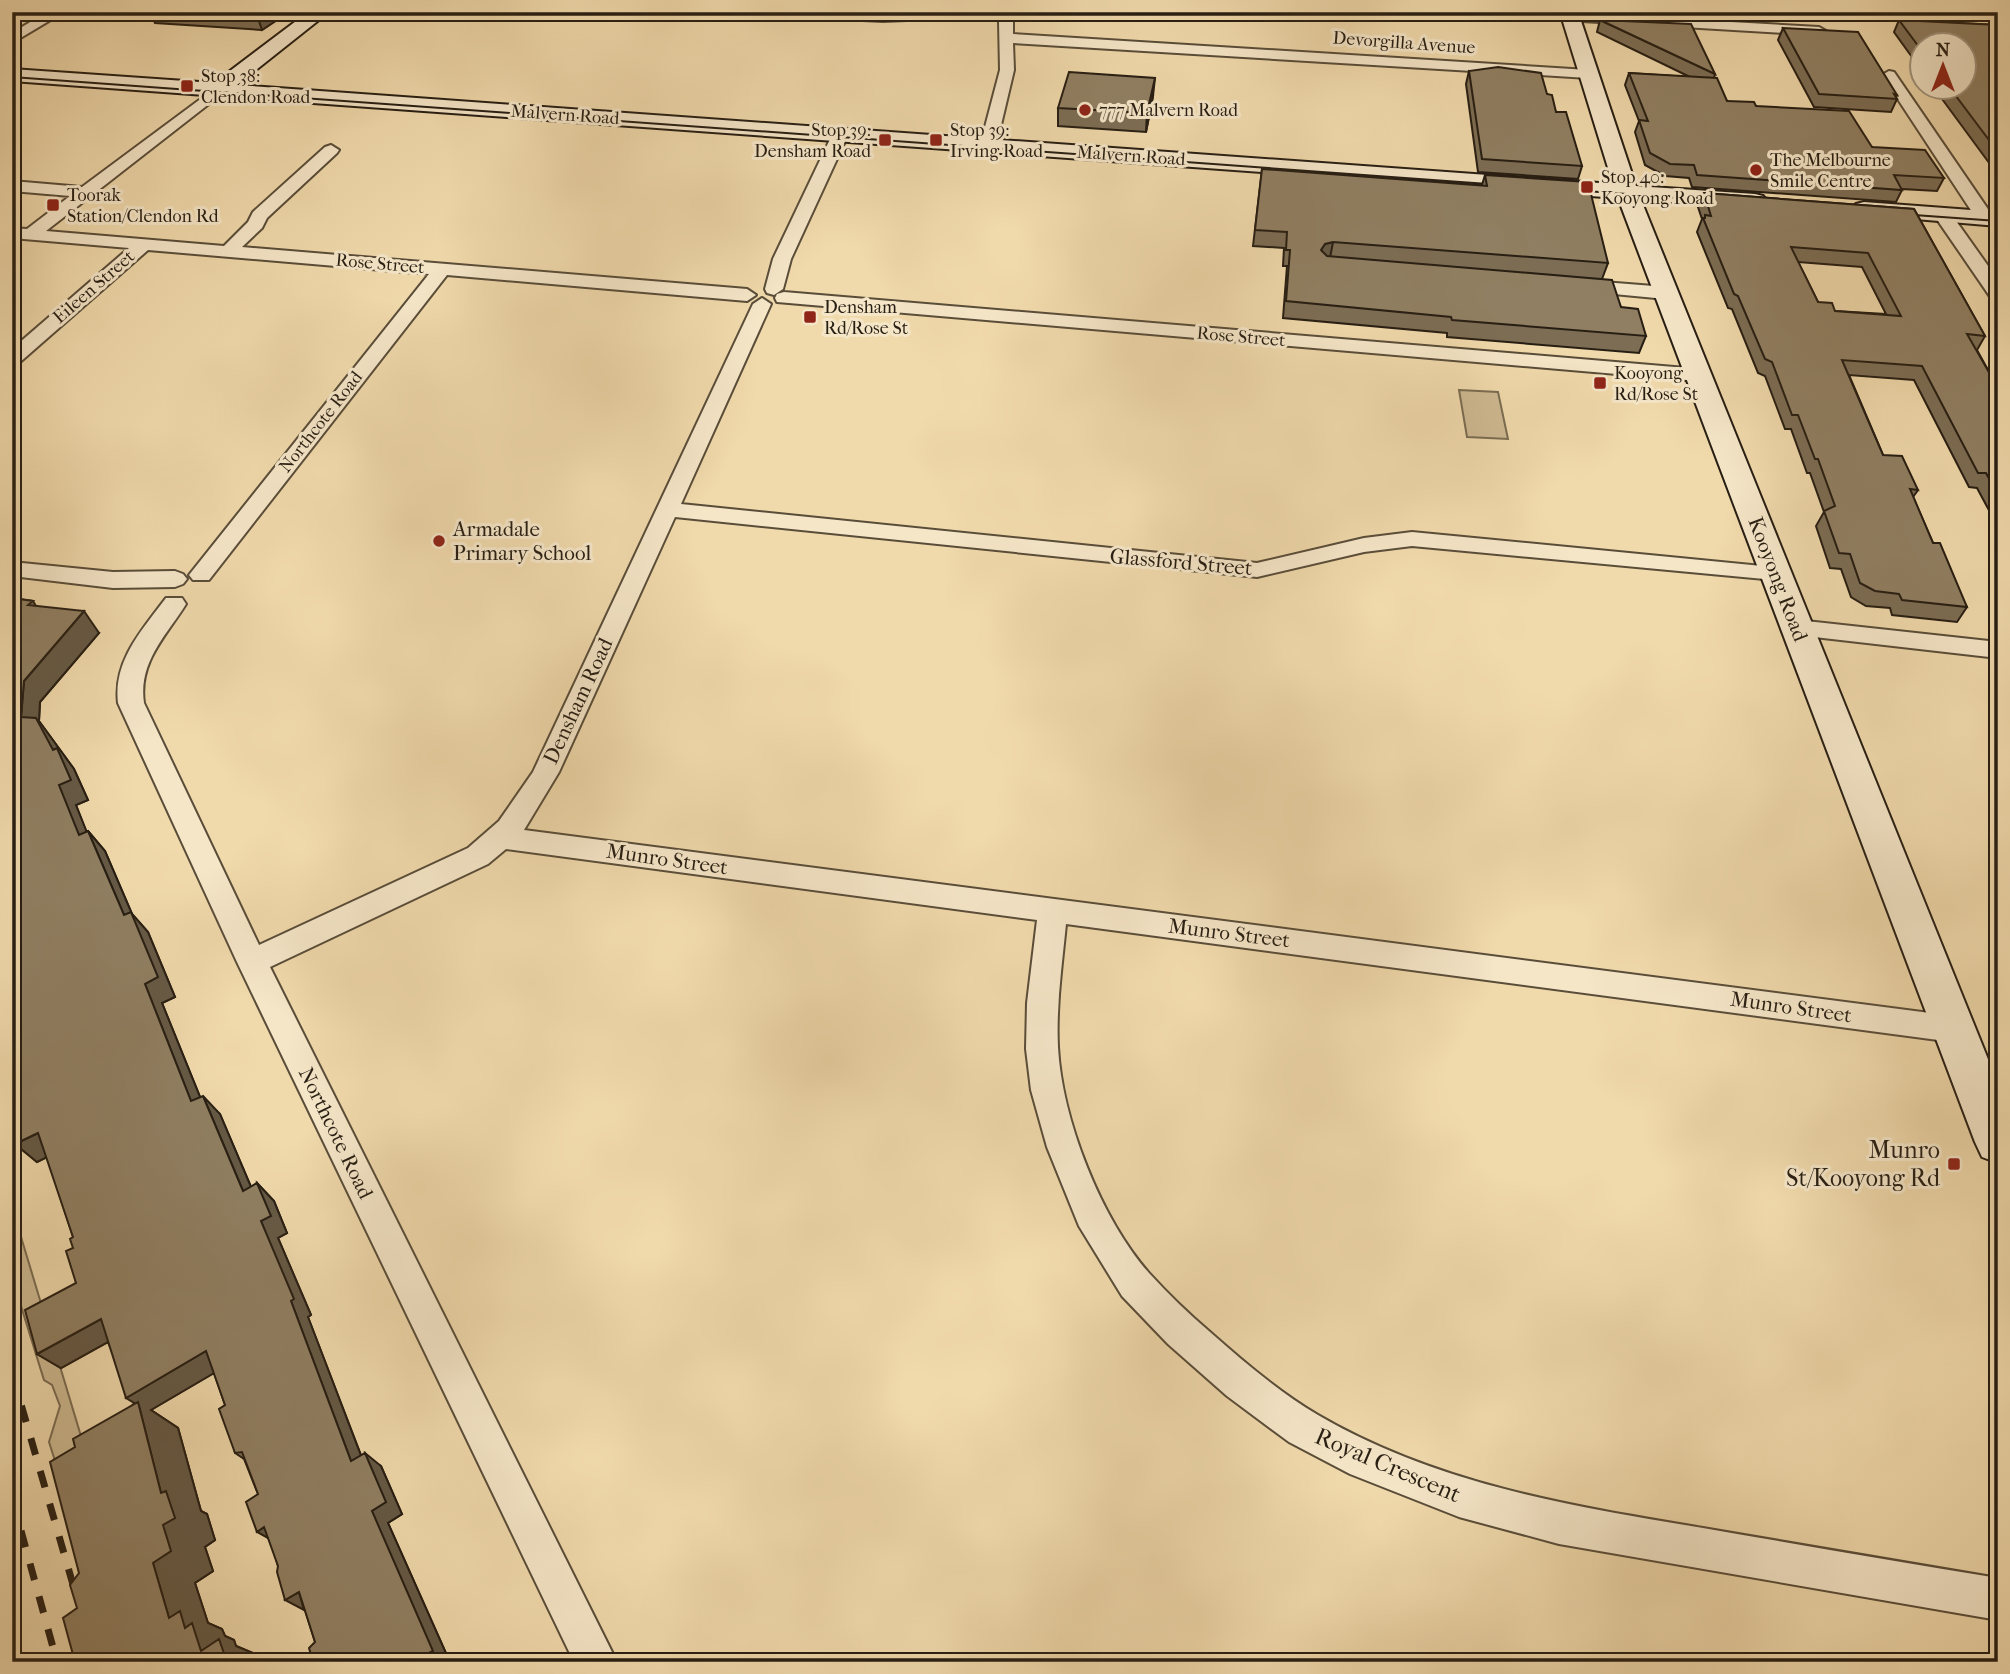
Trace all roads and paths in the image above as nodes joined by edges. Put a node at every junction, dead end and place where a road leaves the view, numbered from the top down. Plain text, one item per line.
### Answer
1 (57, 12) edge
2 (320, 12) edge
3 (779, 12) edge
4 (1004, 12) edge
5 (1570, 15) edge
6 (1832, 32) edge
7 (1008, 38) junction
8 (12, 40) edge
9 (1588, 74) junction
10 (12, 75) edge
11 (1889, 75) dead end
12 (218, 90) junction
13 (840, 135) junction
14 (988, 146) junction
15 (331, 150) dead end
16 (12, 186) edge
17 (85, 192) junction
18 (1627, 192) junction
19 (1776, 203) edge
20 (1846, 208) edge
21 (1943, 215) junction
22 (1992, 218) edge
23 (21, 233) edge
24 (144, 243) junction
25 (228, 251) junction
26 (442, 269) junction
27 (1553, 284) edge
28 (1666, 293) junction
29 (1998, 294) edge
30 (767, 296) junction
31 (12, 359) edge
32 (1698, 375) junction
33 (667, 509) junction
34 (12, 569) edge
35 (1775, 573) junction
36 (170, 592) junction
37 (1797, 628) junction
38 (1998, 650) edge
39 (504, 838) junction
40 (1053, 910) junction
41 (252, 961) junction
42 (1953, 1029) junction
43 (1983, 1067) edge
44 (1998, 1142) edge
45 (1998, 1599) edge
46 (596, 1662) edge

1 - 8 street
2 - 12 main road
3 - 4 street
4 - 7 street
5 - 6 street
5 - 9 main road, Kooyong Road
7 - 9 street, Devorgilla Avenue
7 - 14 street
9 - 18 main road, Kooyong Road
10 - 12 main road, Malvern Road
11 - 22 street
12 - 13 main road, Malvern Road
12 - 17 street
13 - 14 main road, Malvern Road
13 - 30 street, Densham Road
14 - 18 main road, Malvern Road
15 - 25 street
16 - 17 street
17 - 23 street
18 - 19 main road, Malvern Road
18 - 28 main road, Kooyong Road
20 - 21 main road
21 - 22 main road
21 - 29 street
23 - 24 street, Rose Street
24 - 25 street, Rose Street
24 - 31 street, Eileen Street
25 - 26 street, Rose Street
26 - 30 street, Rose Street
26 - 36 street, Northcote Road
27 - 28 street
28 - 32 main road, Kooyong Road
30 - 32 street, Rose Street
30 - 33 street, Densham Road
32 - 35 main road, Kooyong Road
33 - 35 street, Glassford Street
33 - 39 street, Densham Road
34 - 36 street
35 - 37 main road, Kooyong Road
36 - 41 street, Northcote Road
37 - 38 street
37 - 42 main road, Kooyong Road
39 - 40 street, Munro Street
39 - 41 street, Densham Road
40 - 42 street, Munro Street
40 - 45 street, Royal Crescent
41 - 46 street, Northcote Road
42 - 43 main road, Kooyong Road
43 - 44 main road, Kooyong Road

